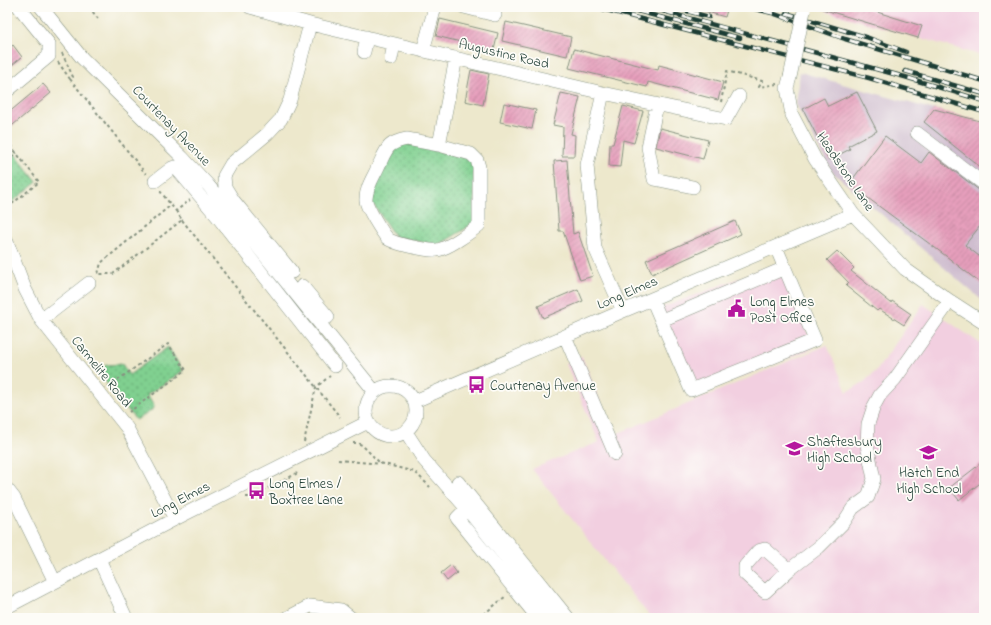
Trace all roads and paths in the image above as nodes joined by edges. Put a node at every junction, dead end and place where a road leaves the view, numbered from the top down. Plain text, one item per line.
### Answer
1 (19, 7) edge
2 (41, 7) edge
3 (89, 7) edge
4 (250, 7) edge
5 (435, 7) edge
6 (464, 7) edge
7 (804, 9) edge
8 (495, 15) dead end
9 (100, 20) dead end
10 (310, 24) junction
11 (367, 37) junction
12 (394, 44) junction
13 (53, 49) junction
14 (423, 51) junction
15 (364, 52) dead end
16 (456, 58) junction
17 (391, 59) dead end
18 (70, 79) junction
19 (785, 80) junction
20 (764, 86) dead end
21 (7, 90) edge
22 (603, 93) junction
23 (739, 96) dead end
24 (657, 105) junction
25 (917, 133) dead end
26 (7, 141) edge
27 (439, 145) junction
28 (17, 153) junction
29 (7, 161) edge
30 (153, 181) junction
31 (984, 184) edge
32 (693, 187) dead end
33 (198, 194) junction
34 (170, 205) junction
35 (7, 208) edge
36 (225, 208) junction
37 (176, 211) junction
38 (853, 214) junction
39 (182, 220) junction
40 (7, 242) edge
41 (776, 247) junction
42 (785, 268) junction
43 (89, 283) dead end
44 (302, 286) dead end
45 (652, 299) junction
46 (308, 301) junction
47 (950, 301) junction
48 (624, 311) junction
49 (41, 320) junction
50 (662, 320) junction
51 (324, 321) junction
52 (984, 324) edge
53 (309, 333) junction
54 (565, 336) junction
55 (333, 370) joint
56 (316, 387) junction
57 (375, 392) junction
58 (100, 393) junction
59 (415, 401) junction
60 (340, 417) dead end
61 (120, 418) junction
62 (368, 422) junction
63 (406, 432) junction
64 (349, 444) dead end
65 (308, 452) junction
66 (615, 454) dead end
67 (338, 460) dead end
68 (384, 464) junction
69 (458, 482) dead end
70 (428, 485) dead end
71 (7, 489) edge
72 (470, 505) junction
73 (176, 519) junction
74 (99, 558) junction
75 (789, 570) dead end
76 (55, 582) junction
77 (515, 589) junction
78 (7, 606) edge
79 (546, 616) edge
80 (126, 618) edge
81 (287, 618) edge
82 (351, 618) edge
83 (479, 618) edge
84 (568, 618) edge

1 - 13 street
2 - 36 street, Courtenay Avenue
3 - 9 path
4 - 10 street, Augustine Road
5 - 14 street
6 - 8 street
7 - 19 street, Headstone Lane, bridge
10 - 11 street, Augustine Road
10 - 36 street
11 - 12 street, Augustine Road
11 - 15 street
12 - 14 street, Augustine Road
12 - 17 street
13 - 18 path
13 - 18 path
13 - 21 street
14 - 16 street, Augustine Road
16 - 22 street, Augustine Road
16 - 27 street
18 - 30 path
19 - 20 path
19 - 38 street, Headstone Lane
22 - 24 street, Augustine Road
22 - 48 street
23 - 24 street, Augustine Road
24 - 32 street
25 - 31 street
26 - 28 path
27 - 27 street
28 - 29 path
28 - 35 path
30 - 33 street
30 - 34 path
33 - 36 street
33 - 37 path
34 - 37 path
34 - 39 path
36 - 46 street, Courtenay Avenue
36 - 53 street
37 - 39 path
38 - 41 street, Long Elmes
38 - 47 street, Headstone Lane
39 - 56 path
40 - 49 street, Carmelite Road
41 - 42 street
41 - 45 street, Long Elmes
42 - 50 street
42 - 50 street
43 - 49 street
44 - 46 street
45 - 48 street, Long Elmes
45 - 50 street
46 - 51 street, Courtenay Avenue
47 - 52 street, Headstone Lane
47 - 75 street
48 - 54 street, Long Elmes
49 - 58 street, Carmelite Road
51 - 53 street
51 - 57 street, Courtenay Avenue
53 - 55 street
54 - 59 street, Long Elmes
54 - 66 street
55 - 56 path
56 - 60 path
56 - 65 path
57 - 59 street
57 - 62 street
58 - 61 street, Carmelite Road
58 - 61 path
59 - 63 street
61 - 73 street, Carmelite Road
62 - 63 street
62 - 65 street, Long Elmes
63 - 72 street
64 - 68 path
65 - 73 street, Long Elmes
67 - 68 path
68 - 70 path
69 - 72 street
71 - 76 street
72 - 77 street
72 - 79 street
72 - 84 street
73 - 74 street, Long Elmes
74 - 76 street, Long Elmes
74 - 80 street
76 - 78 street, Long Elmes
77 - 79 street
77 - 83 path
81 - 82 street

